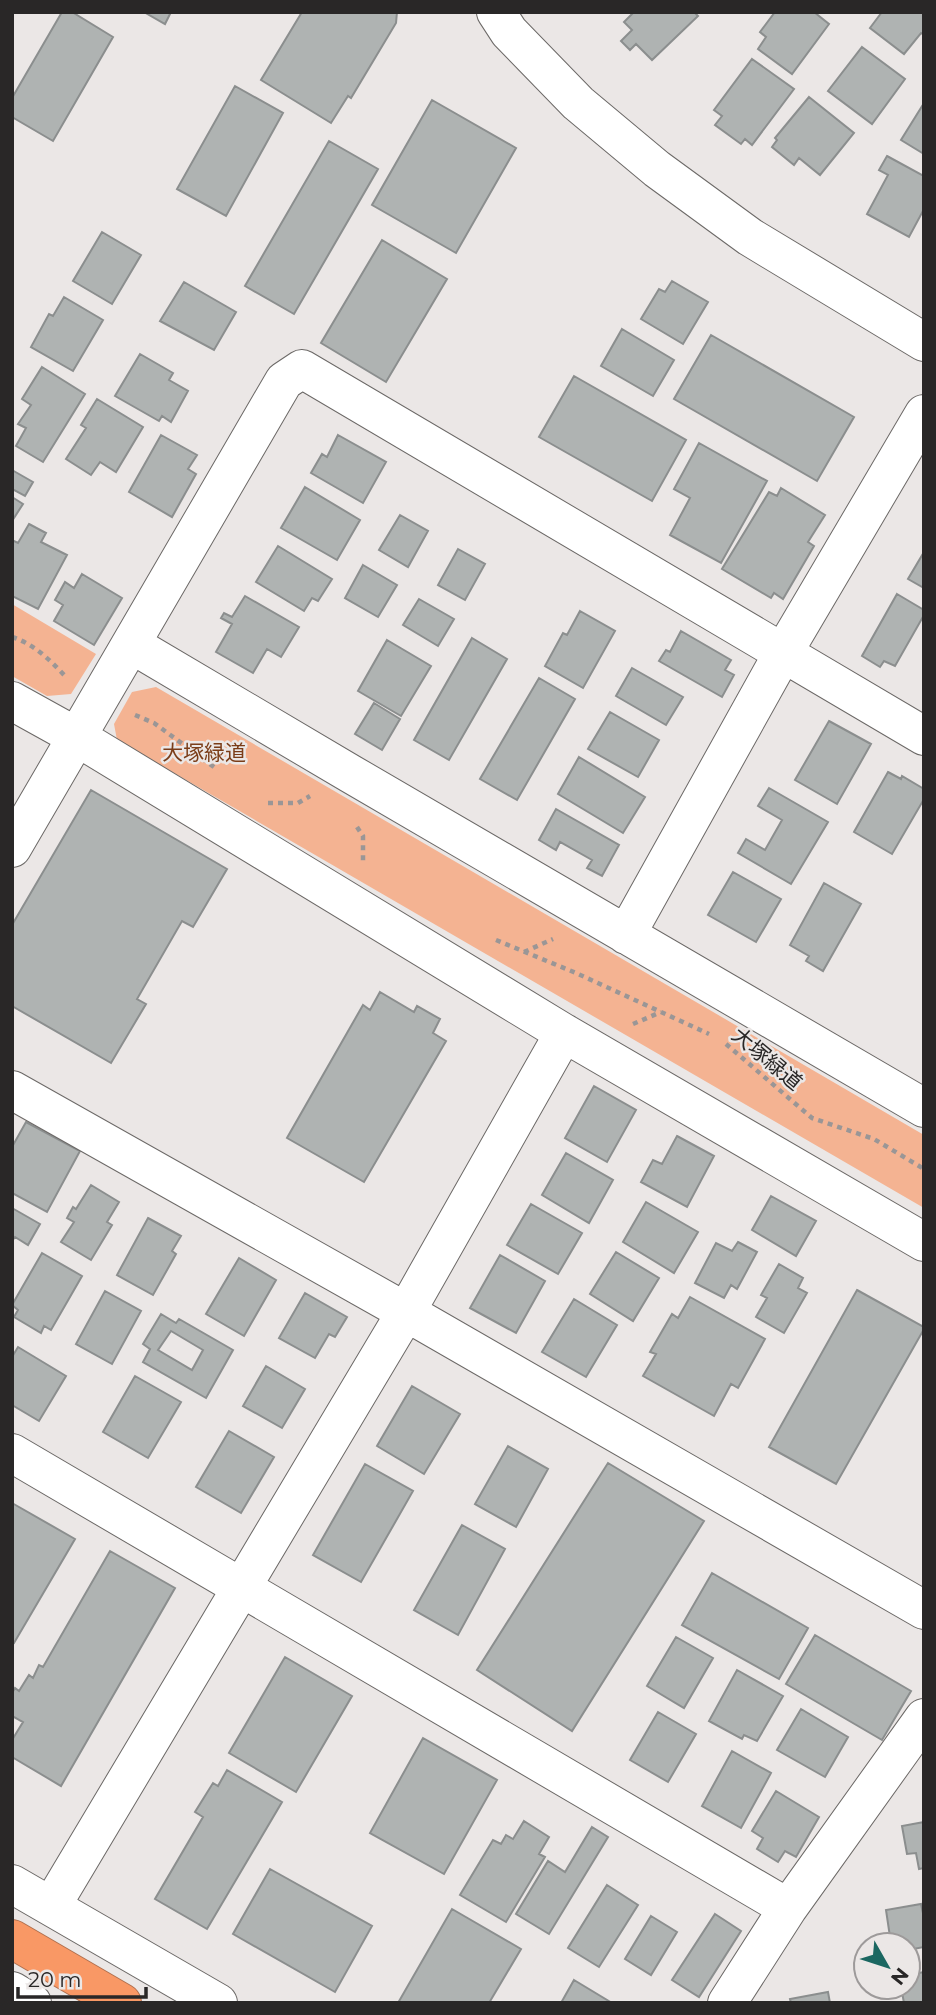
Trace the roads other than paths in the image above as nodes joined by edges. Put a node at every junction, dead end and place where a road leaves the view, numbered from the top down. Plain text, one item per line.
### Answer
1 (496, 12) edge
2 (924, 342) edge
3 (924, 414) edge
4 (131, 643) junction
5 (783, 653) junction
6 (12, 701) edge
7 (924, 736) edge
8 (76, 737) junction
9 (12, 848) edge
10 (626, 934) junction
11 (564, 1033) junction
12 (12, 1090) edge
13 (924, 1108) edge
14 (924, 1242) edge
15 (406, 1312) junction
16 (12, 1453) edge
17 (242, 1587) junction
18 (924, 1610) edge
19 (924, 1718) edge
20 (12, 1884) edge
21 (52, 1905) junction
22 (788, 1908) junction
23 (12, 1939) edge
24 (12, 1992) edge
25 (32, 2003) edge
26 (122, 2003) edge
27 (218, 2003) edge
28 (727, 2003) edge

1 - 2 street
3 - 5 street
4 - 5 street
4 - 8 street
4 - 10 street
5 - 7 street
5 - 10 street
6 - 8 street
8 - 9 street
8 - 11 street
10 - 13 street
11 - 14 street
11 - 15 street
12 - 15 street
15 - 17 street
15 - 18 street
16 - 17 street
17 - 21 street
17 - 22 street
19 - 22 street
20 - 21 street
21 - 27 street
22 - 28 street
23 - 26 highway
24 - 25 street

